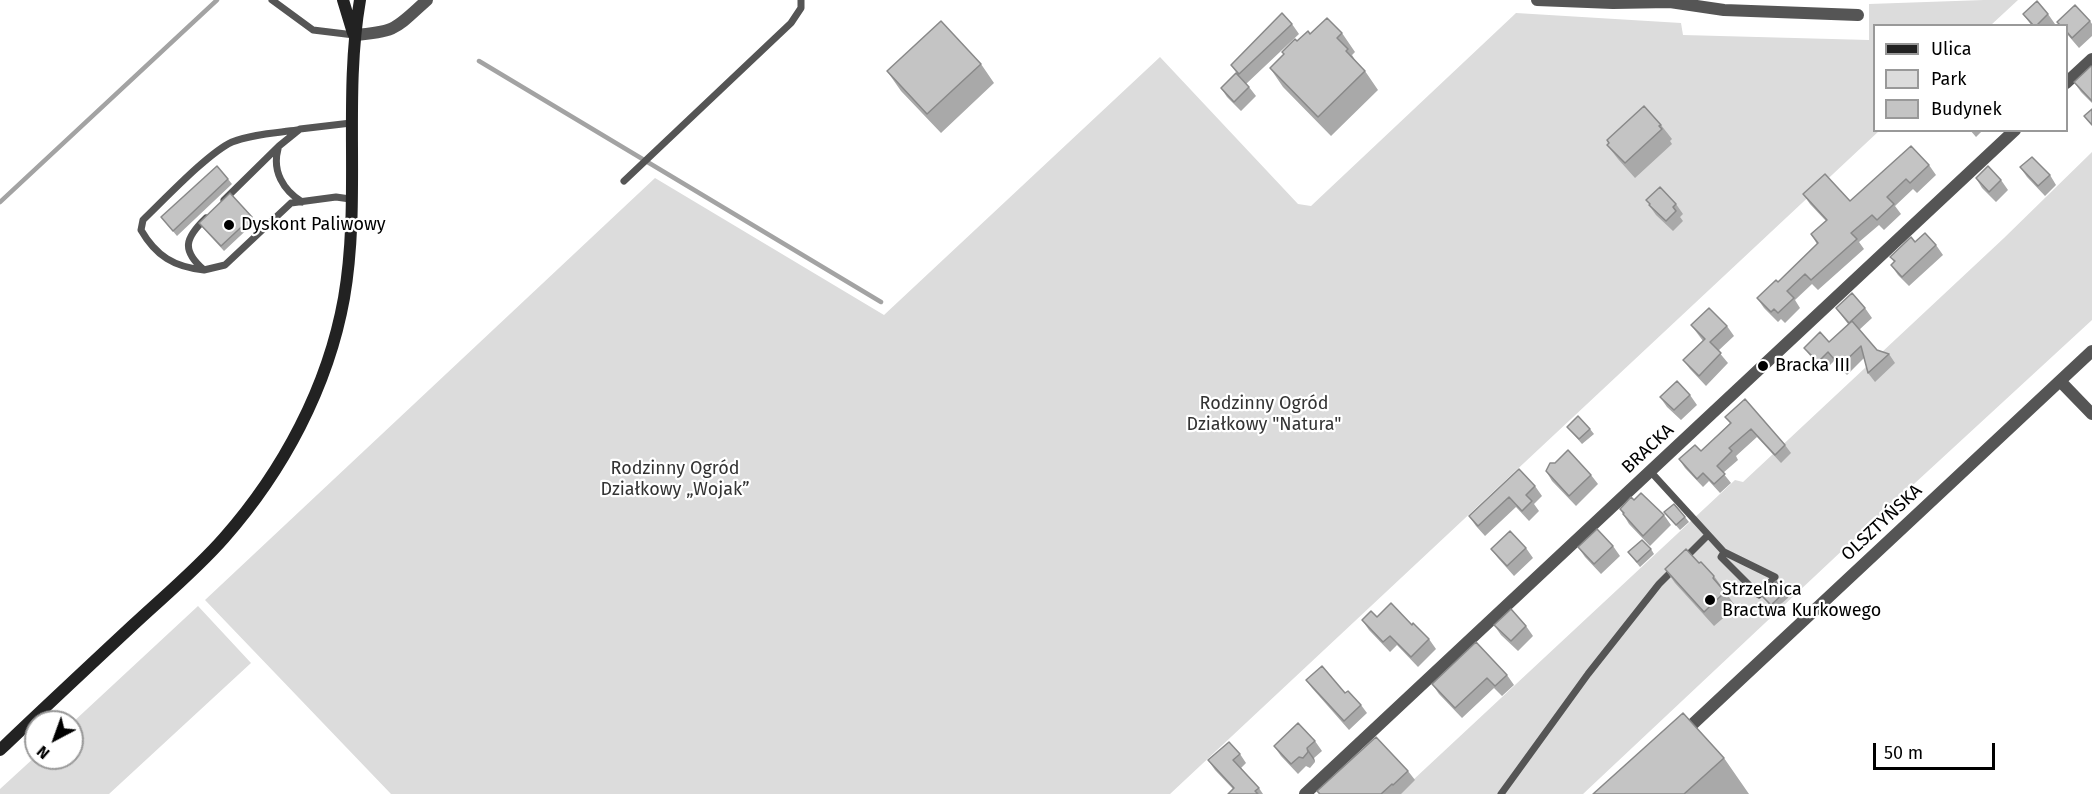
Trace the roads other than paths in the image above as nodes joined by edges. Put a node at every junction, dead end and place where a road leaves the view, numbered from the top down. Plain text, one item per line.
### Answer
1 (272, 0) edge
2 (343, 0) edge
3 (360, 0) edge
4 (427, 0) edge
5 (801, 0) edge
6 (1537, 0) edge
7 (1858, 15) dead end
8 (354, 35) junction
9 (2092, 59) edge
10 (2068, 82) edge
11 (351, 123) junction
12 (300, 129) junction
13 (2013, 132) edge
14 (279, 146) junction
15 (624, 180) dead end
16 (350, 199) junction
17 (302, 202) junction
18 (219, 205) edge
19 (210, 213) edge
20 (204, 270) junction
21 (2092, 351) edge
22 (2060, 381) junction
23 (2092, 414) edge
24 (1650, 471) junction
25 (1708, 535) junction
26 (1724, 552) junction
27 (1670, 745) edge
28 (0, 750) edge
29 (1305, 794) edge
30 (1501, 794) edge

1 - 8 lane
2 - 8 street
3 - 8 street
4 - 8 street
5 - 15 lane
6 - 7 street
8 - 11 street
9 - 10 street
11 - 12 lane
11 - 16 street
12 - 14 lane
12 - 20 lane
13 - 24 street, BRACKA
14 - 17 lane
14 - 18 lane
16 - 17 lane
16 - 28 street
17 - 20 lane
19 - 20 lane
21 - 22 street, OLSZTYŃSKA
22 - 23 street
22 - 27 street, OLSZTYŃSKA
24 - 25 lane
24 - 29 street, BRACKA
25 - 26 lane
25 - 30 lane
26 - 26 lane

